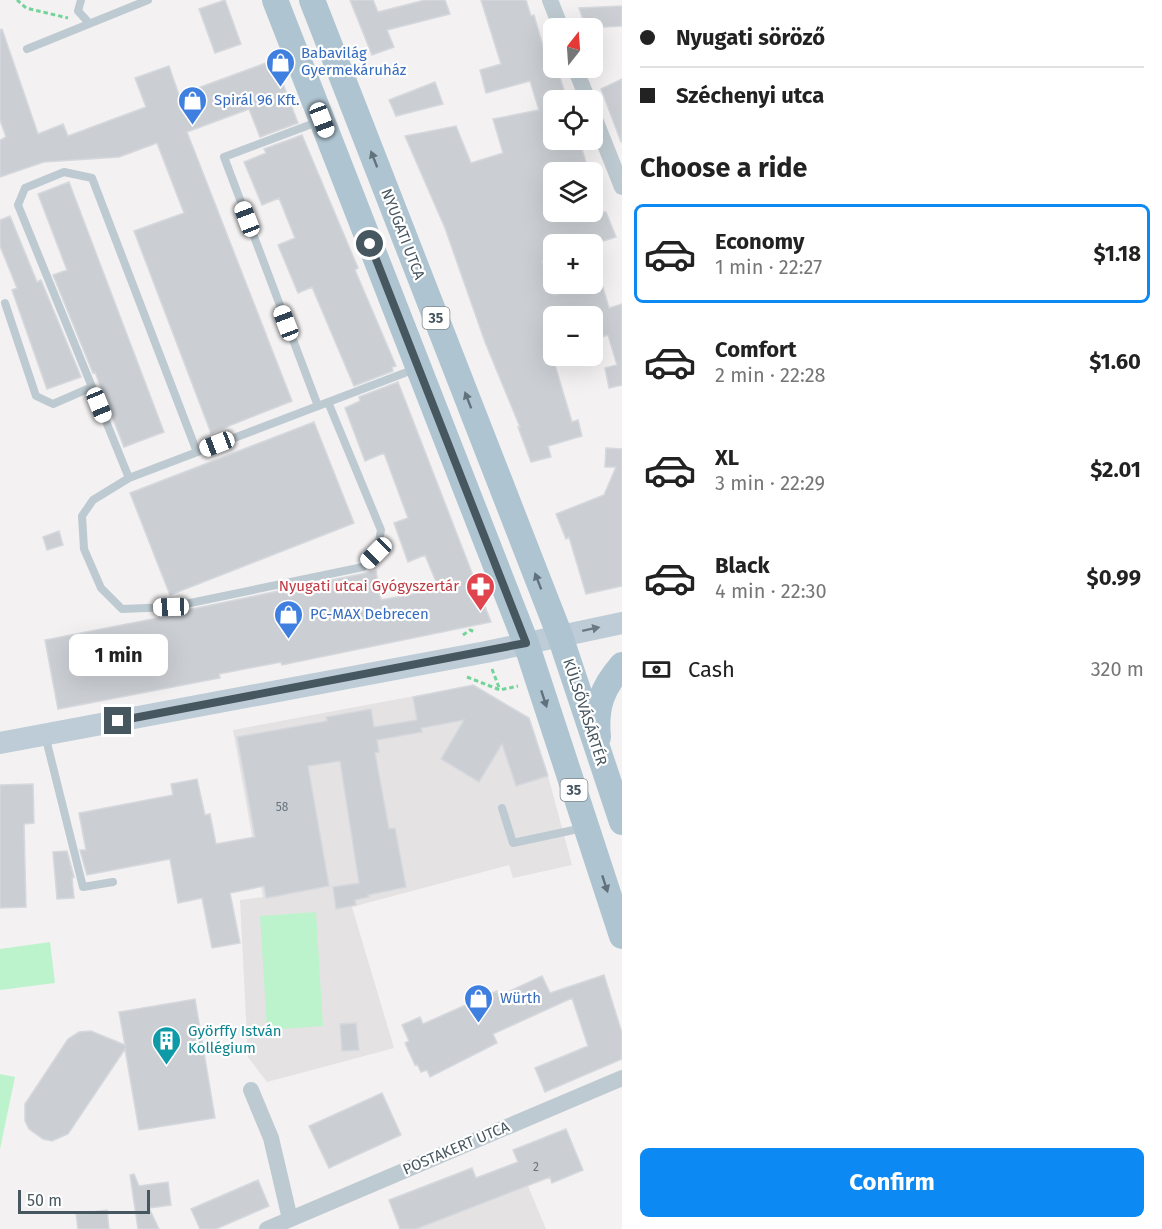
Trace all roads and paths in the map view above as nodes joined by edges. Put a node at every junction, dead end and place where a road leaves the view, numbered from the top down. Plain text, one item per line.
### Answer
1 (16, 0) edge
2 (81, 0) edge
3 (148, 0) edge
4 (275, 0) edge
5 (312, 0) edge
6 (550, 0) edge
7 (557, 18) edge
8 (89, 23) junction
9 (27, 49) dead end
10 (322, 120) junction
11 (603, 135) edge
12 (618, 166) edge
13 (622, 187) edge
14 (5, 303) dead end
15 (418, 368) junction
16 (92, 387) junction
17 (328, 402) junction
18 (318, 406) junction
19 (197, 452) junction
20 (129, 478) junction
21 (622, 622) edge
22 (560, 636) junction
23 (526, 643) junction
24 (622, 665) edge
25 (45, 735) junction
26 (0, 743) edge
27 (600, 758) junction
28 (502, 808) dead end
29 (622, 822) edge
30 (586, 827) junction
31 (113, 882) dead end
32 (622, 936) edge
33 (622, 1078) edge
34 (251, 1090) dead end
35 (290, 1219) junction
36 (267, 1229) edge

1 - 8 path
2 - 8 lane
3 - 8 lane
4 - 10 main road, 35
22 -> 5 main road, NYUGATI UTCA / 35
6 - 7 street
8 - 9 lane
10 - 15 main road, 35
10 - 18 lane
11 - 12 street
12 - 13 street
14 - 16 lane
15 - 17 lane
15 - 23 main road, 35
16 - 19 lane
16 - 20 lane
17 - 18 lane
17 - 20 lane
18 - 19 lane
19 - 20 lane
22 -> 21 street
22 - 23 street
22 - 27 main road, KÜLSŐVÁSÁRTÉR / 35
23 - 25 street
23 -> 30 main road, 35
24 - 27 main road
25 - 26 street
25 - 31 lane
27 - 29 main road, KÜLSŐVÁSÁRTÉR / 35
28 - 30 lane
30 -> 32 main road, 35
33 - 35 street, POSTAKERT UTCA
34 - 35 street
35 - 36 street, POSTAKERT UTCA

